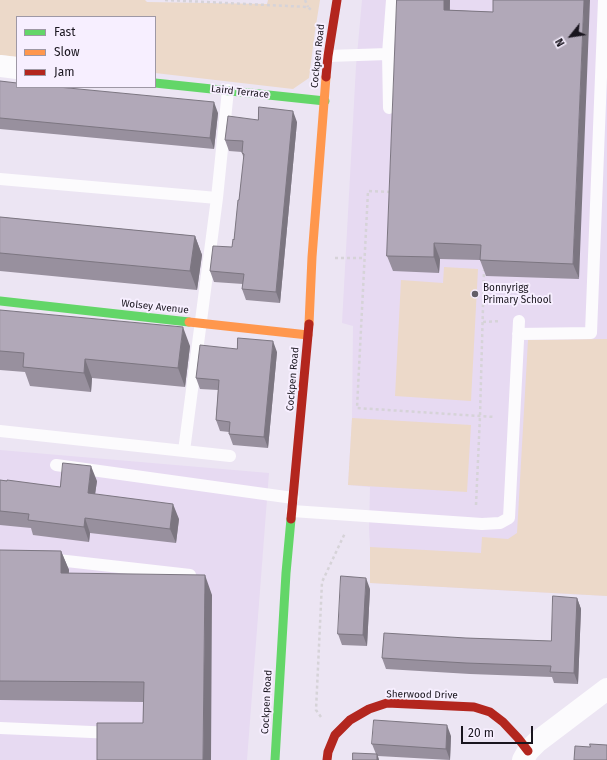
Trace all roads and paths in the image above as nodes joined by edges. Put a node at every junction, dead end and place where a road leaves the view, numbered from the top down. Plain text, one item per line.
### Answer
1 (165, 0) edge
2 (305, 0) edge
3 (337, 0) edge
4 (392, 0) edge
5 (604, 0) edge
6 (308, 7) junction
7 (332, 29) junction
8 (388, 54) junction
9 (328, 56) junction
10 (0, 66) edge
11 (16, 68) edge
12 (156, 82) edge
13 (228, 90) junction
14 (325, 101) junction
15 (388, 108) dead end
16 (0, 179) edge
17 (390, 192) edge
18 (217, 198) junction
19 (312, 257) junction
20 (364, 258) junction
21 (484, 270) edge
22 (0, 301) edge
23 (519, 321) dead end
24 (201, 324) junction
25 (518, 334) junction
26 (308, 335) junction
27 (480, 416) junction
28 (514, 418) junction
29 (0, 431) edge
30 (184, 451) junction
31 (230, 456) dead end
32 (56, 465) dead end
33 (293, 498) junction
34 (292, 511) junction
35 (354, 515) junction
36 (475, 523) junction
37 (36, 559) edge
38 (190, 575) edge
39 (607, 689) edge
40 (0, 728) edge
41 (127, 733) edge
42 (335, 735) junction
43 (525, 756) edge
44 (275, 760) edge
45 (327, 760) edge

1 - 6 path
2 - 6 path
3 - 7 main road, Cockpen Road
4 - 8 lane
5 - 25 lane
6 - 7 path
7 - 9 main road, Cockpen Road
8 - 9 lane
8 - 15 lane
9 - 14 main road, Cockpen Road
10 - 11 street
12 - 13 main road, Laird Terrace
13 - 14 main road, Laird Terrace
13 - 18 lane
14 - 19 main road, Cockpen Road
16 - 18 lane
17 - 20 path
18 - 24 lane
19 - 20 path
19 - 26 main road, Cockpen Road
20 - 27 path
21 - 27 path
22 - 24 main road, Wolsey Avenue
23 - 25 lane
24 - 26 main road, Wolsey Avenue
24 - 30 lane
25 - 28 lane
26 - 33 main road, Cockpen Road
27 - 28 path
27 - 36 path
28 - 36 lane
29 - 30 lane
30 - 31 lane
32 - 33 lane
33 - 34 main road, Cockpen Road
34 - 35 lane
34 - 44 main road, Cockpen Road
35 - 36 lane
35 - 42 path
37 - 38 lane
39 - 43 street
40 - 41 lane
42 - 43 main road, Sherwood Drive
42 - 45 main road, Sherwood Drive

